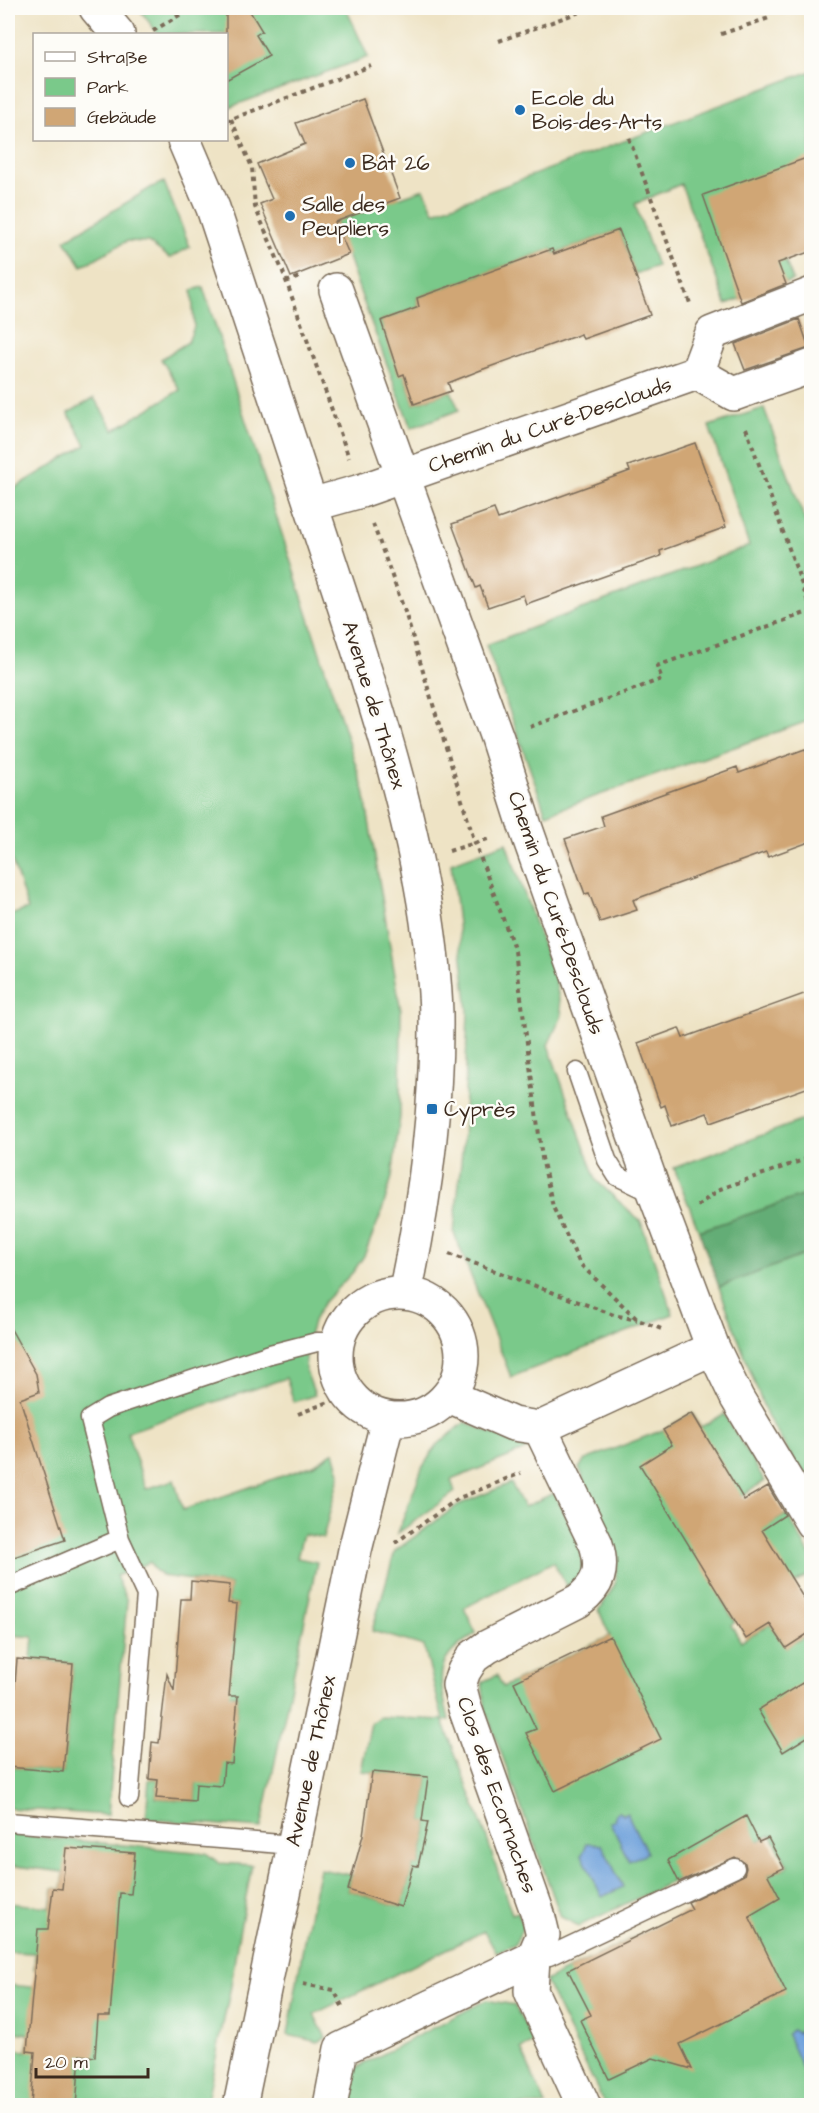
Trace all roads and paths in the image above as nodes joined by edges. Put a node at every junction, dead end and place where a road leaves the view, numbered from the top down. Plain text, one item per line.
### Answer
1 (96, 8) edge
2 (190, 8) edge
3 (591, 8) edge
4 (772, 17) dead end
5 (117, 33) edge
6 (150, 33) edge
7 (721, 34) dead end
8 (499, 41) dead end
9 (371, 66) dead end
10 (229, 120) edge
11 (629, 138) dead end
12 (184, 141) edge
13 (336, 290) dead end
14 (812, 294) edge
15 (712, 333) junction
16 (812, 366) edge
17 (697, 373) junction
18 (734, 394) junction
19 (403, 477) junction
20 (361, 491) junction
21 (311, 505) junction
22 (811, 612) edge
23 (497, 738) junction
24 (525, 826) junction
25 (475, 843) junction
26 (417, 860) junction
27 (577, 1072) dead end
28 (812, 1157) edge
29 (654, 1194) junction
30 (667, 1229) junction
31 (414, 1247) junction
32 (405, 1293) junction
33 (638, 1320) junction
34 (337, 1342) junction
35 (713, 1348) junction
36 (349, 1394) junction
37 (449, 1396) junction
38 (298, 1414) dead end
39 (388, 1419) junction
40 (540, 1428) junction
41 (555, 1459) junction
42 (812, 1523) edge
43 (120, 1539) junction
44 (350, 1574) junction
45 (8, 1587) edge
46 (129, 1798) dead end
47 (8, 1822) edge
48 (293, 1845) junction
49 (735, 1868) dead end
50 (533, 1958) junction
51 (267, 1977) junction
52 (359, 2040) junction
53 (240, 2106) edge
54 (330, 2106) edge
55 (584, 2106) edge

1 - 5 street
2 - 6 path
3 - 8 path
4 - 7 path
9 - 10 path
10 - 20 path
11 - 15 path
12 - 21 street, Avenue de Thônex
13 - 19 street, Chemin du Curé-Desclouds
14 - 15 street
15 - 17 street, Chemin du Curé-Desclouds
16 - 18 street
17 - 18 street, Chemin du Curé-Desclouds
17 - 19 street, Chemin du Curé-Desclouds
18 - 22 path
19 - 20 street, Chemin du Curé-Desclouds
19 - 23 street, Chemin du Curé-Desclouds
20 - 21 street, Chemin du Curé-Desclouds
20 - 25 path
21 - 26 street, Avenue de Thônex
22 - 23 path
23 - 24 street, Chemin du Curé-Desclouds
24 - 25 path
24 - 29 street, Chemin du Curé-Desclouds
25 - 26 path
25 - 33 path
26 - 31 street, Avenue de Thônex
27 - 29 lane
28 - 30 path
29 - 30 street, Chemin du Curé-Desclouds
30 - 35 street, Chemin du Curé-Desclouds
31 - 32 street, Avenue de Thônex
31 - 33 path
32 - 34 street
32 - 37 street
33 - 35 path
34 - 36 street
34 - 43 lane
35 - 40 street
35 - 42 street, Chemin du Curé-Desclouds
36 - 38 path
36 - 39 street
37 - 39 street
37 - 40 street
39 - 44 street, Avenue de Thônex
40 - 41 street, Clos des Ecornaches
41 - 44 path
41 - 50 street, Clos des Ecornaches
43 - 45 lane
43 - 46 lane
44 - 48 street, Avenue de Thônex
47 - 48 lane
48 - 51 street, Avenue de Thônex
49 - 50 lane
50 - 52 street
50 - 55 street, Clos des Ecornaches
51 - 52 path
51 - 53 street, Avenue de Thônex
52 - 54 street

